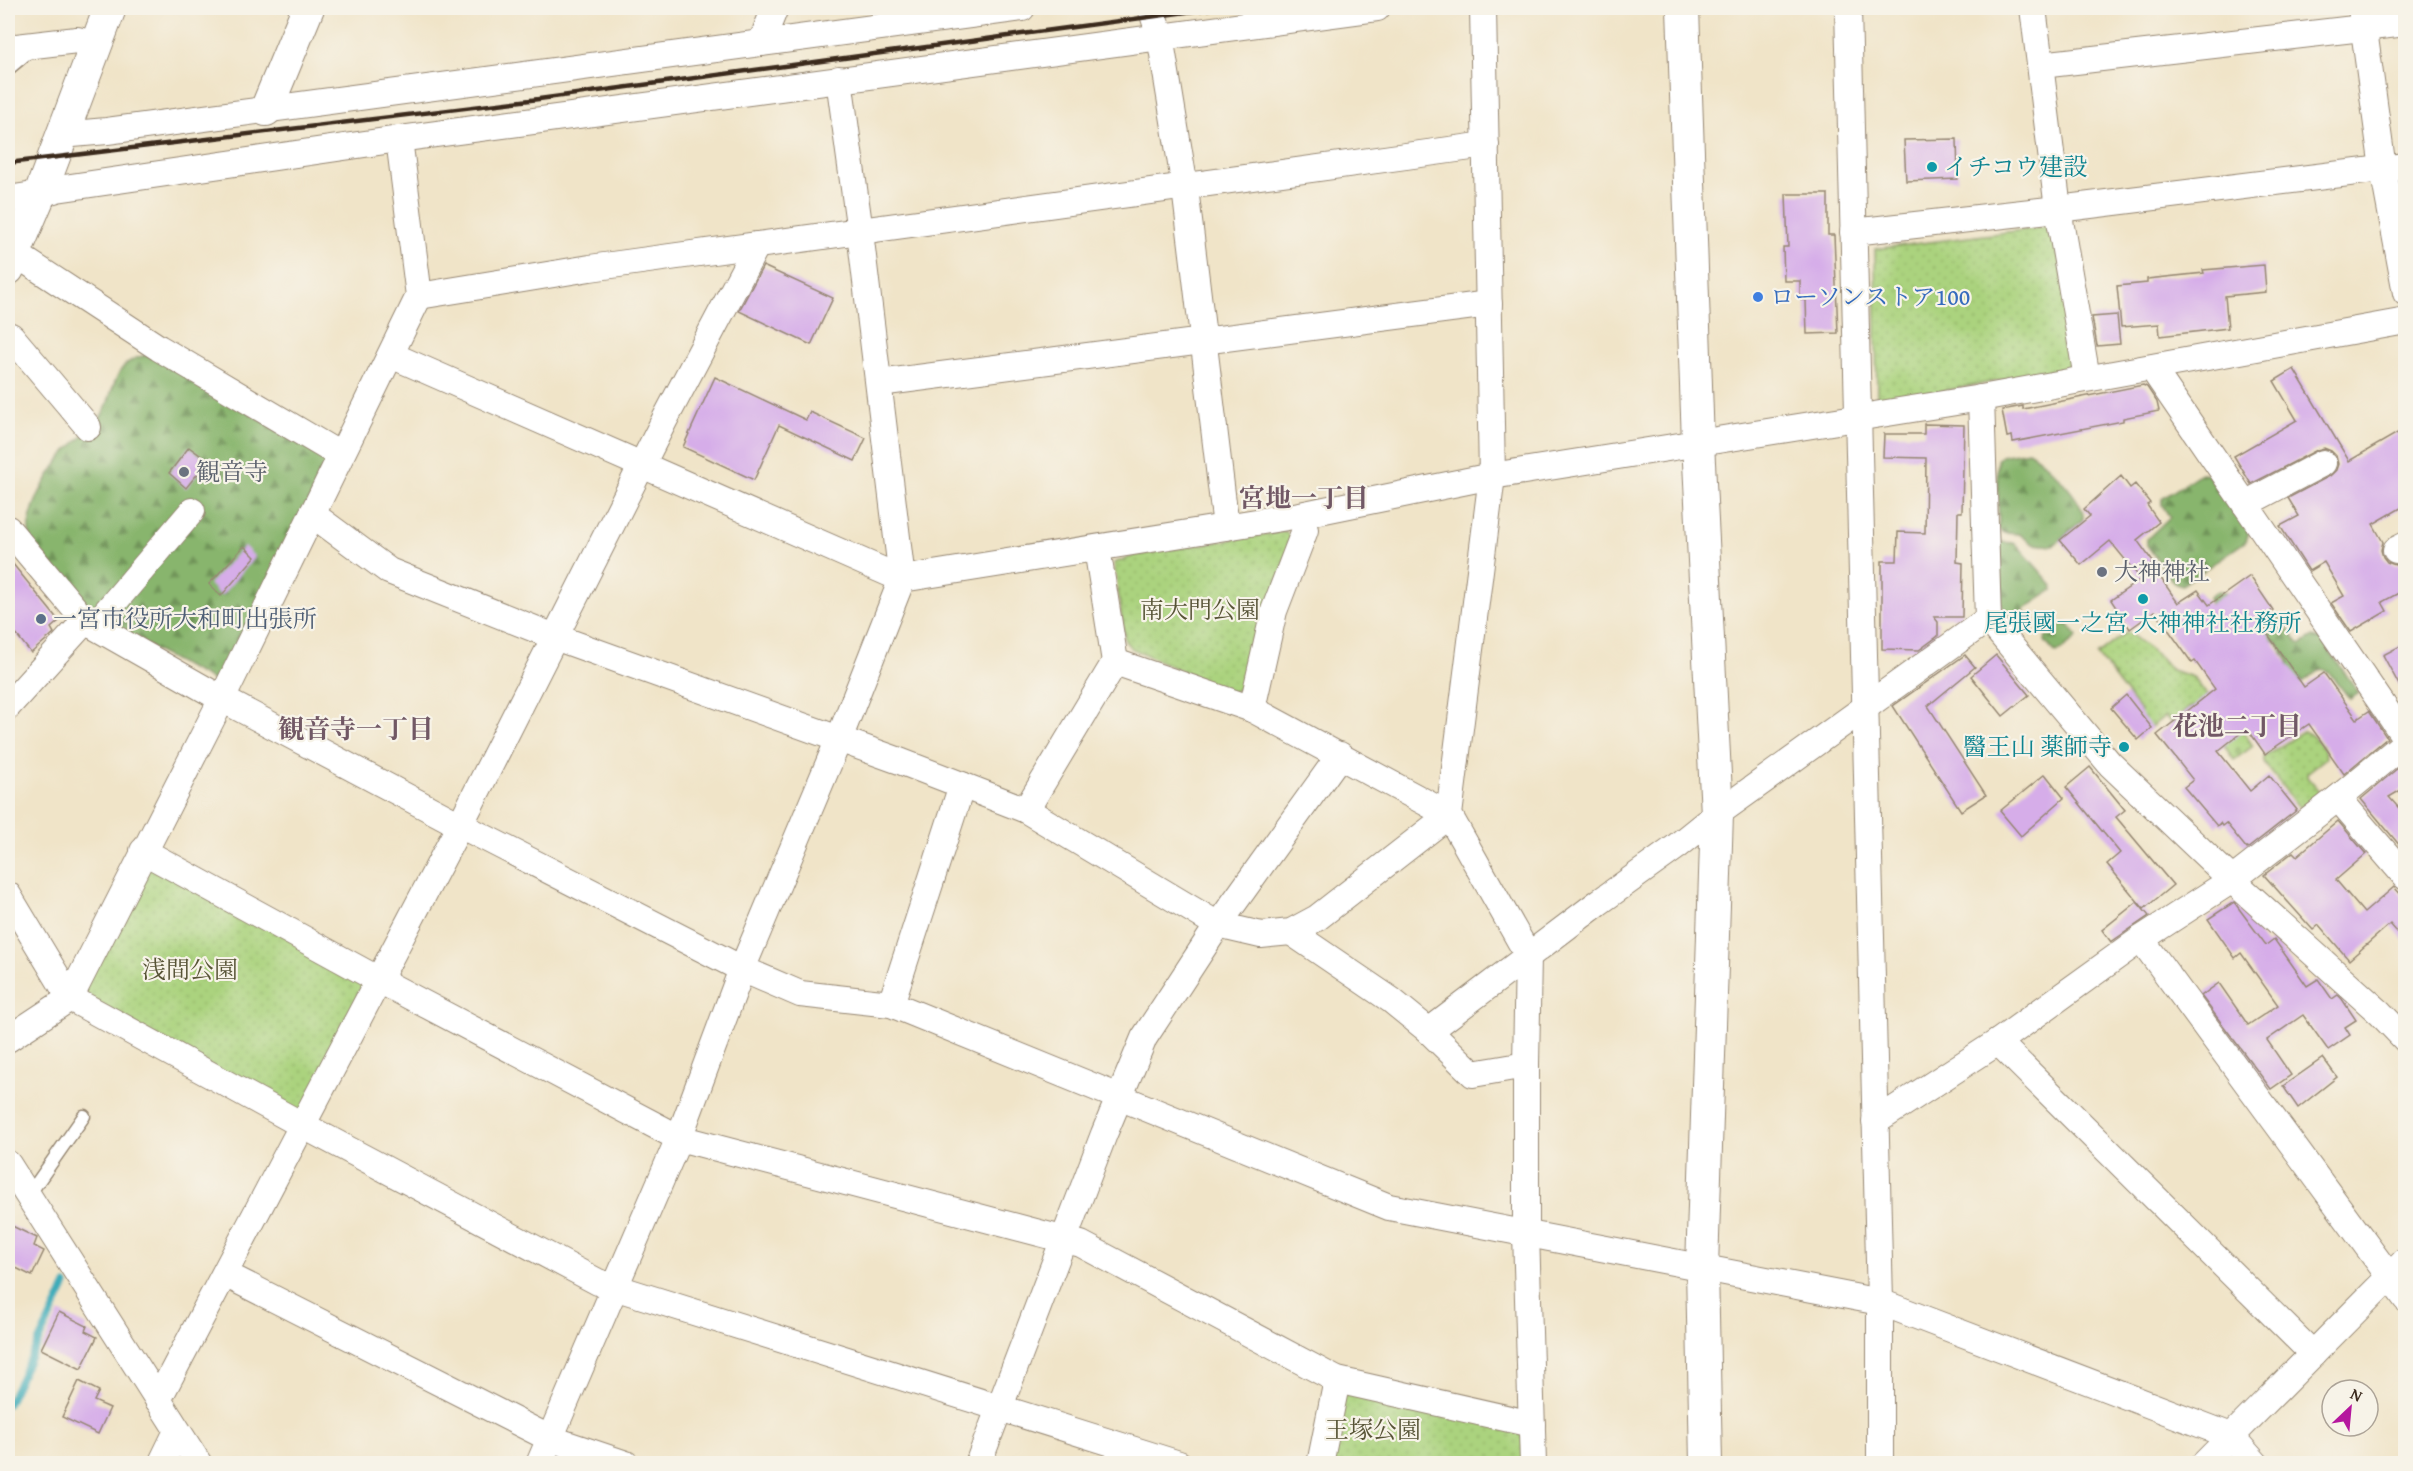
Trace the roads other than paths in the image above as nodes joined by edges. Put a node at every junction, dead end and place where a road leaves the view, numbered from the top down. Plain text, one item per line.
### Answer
1 (110, 8) edge
2 (308, 8) edge
3 (775, 8) edge
4 (1022, 8) edge
5 (1150, 8) edge
6 (1377, 8) edge
7 (1484, 8) edge
8 (1683, 8) edge
9 (1848, 8) edge
10 (2033, 8) edge
11 (2362, 18) edge
12 (2406, 23) edge
13 (1160, 36) junction
14 (761, 43) junction
15 (37, 44) junction
16 (94, 44) junction
17 (8, 48) edge
18 (2041, 65) junction
19 (8, 69) edge
20 (839, 79) junction
21 (266, 110) junction
22 (61, 135) junction
23 (399, 139) junction
24 (1486, 145) junction
25 (2394, 167) edge
26 (1185, 188) junction
27 (40, 194) junction
28 (8, 199) edge
29 (2058, 209) junction
30 (860, 232) junction
31 (1853, 232) junction
32 (757, 245) junction
33 (11, 261) edge
34 (2406, 293) edge
35 (419, 296) junction
36 (1489, 304) junction
37 (2406, 321) edge
38 (8, 335) edge
39 (1203, 340) junction
40 (391, 355) junction
41 (2152, 368) junction
42 (2087, 378) junction
43 (879, 383) junction
44 (1981, 398) junction
45 (1860, 418) junction
46 (88, 427) dead end
47 (1698, 443) junction
48 (340, 455) junction
49 (2323, 463) dead end
50 (642, 465) junction
51 (1492, 476) junction
52 (2245, 504) junction
53 (192, 511) dead end
54 (312, 514) junction
55 (1300, 515) junction
56 (1226, 527) junction
57 (8, 529) edge
58 (1097, 548) junction
59 (902, 579) junction
60 (1988, 618) junction
61 (90, 624) junction
62 (555, 637) junction
63 (1115, 662) junction
64 (222, 699) junction
65 (8, 706) edge
66 (1865, 708) junction
67 (1252, 709) junction
68 (839, 739) junction
69 (2406, 741) edge
70 (1340, 755) junction
71 (962, 785) junction
72 (2338, 798) junction
73 (1026, 810) junction
74 (1717, 814) junction
75 (1449, 815) junction
76 (460, 825) junction
77 (142, 851) junction
78 (2406, 877) edge
79 (2232, 880) junction
80 (8, 895) edge
81 (1218, 926) junction
82 (1291, 932) junction
83 (2141, 939) junction
84 (1528, 955) junction
85 (742, 969) junction
86 (379, 980) junction
87 (70, 998) junction
88 (891, 1004) junction
89 (1430, 1031) junction
90 (8, 1039) edge
91 (2406, 1040) edge
92 (1998, 1042) junction
93 (1526, 1065) junction
94 (1119, 1098) junction
95 (84, 1116) dead end
96 (1875, 1122) junction
97 (302, 1125) junction
98 (679, 1138) junction
99 (8, 1164) edge
100 (28, 1196) junction
101 (1526, 1233) junction
102 (1064, 1239) junction
103 (1702, 1266) junction
104 (2398, 1268) edge
105 (225, 1274) junction
106 (614, 1287) junction
107 (2406, 1299) edge
108 (1880, 1302) junction
109 (2313, 1354) junction
110 (1337, 1380) junction
111 (158, 1400) junction
112 (1000, 1406) junction
113 (1532, 1424) junction
114 (177, 1431) junction
115 (2231, 1436) junction
116 (549, 1438) junction
117 (161, 1464) edge
118 (199, 1464) edge
119 (539, 1464) edge
120 (626, 1464) edge
121 (978, 1464) edge
122 (1179, 1464) edge
123 (1320, 1464) edge
124 (1533, 1464) edge
125 (1706, 1464) edge
126 (1880, 1464) edge
127 (2204, 1464) edge
128 (2256, 1464) edge

1 - 16 street
2 - 21 street
3 - 14 street
4 - 14 street
5 - 13 street
6 - 13 street
7 - 24 street
8 - 47 street
9 - 31 street
10 - 18 street
11 - 12 street
11 - 18 street
11 - 25 street
13 - 20 street
13 - 26 street
14 - 21 street
15 - 16 street
15 - 17 street
15 - 19 lane
16 - 22 street
18 - 29 street
20 - 23 street
20 - 30 street
21 - 22 street
22 - 27 street
23 - 27 street
23 - 35 street
24 - 26 street
24 - 36 street
25 - 29 street
25 - 34 street
26 - 30 street
26 - 39 street
27 - 28 street
27 - 33 street
29 - 31 street
29 - 42 street
30 - 32 street
30 - 43 street
31 - 45 street
32 - 35 street
32 - 50 street
33 - 48 street
35 - 40 street
36 - 39 street
36 - 51 street
37 - 41 street
38 - 46 street
39 - 43 street
39 - 56 street
40 - 48 street
40 - 50 street
41 - 42 street
41 - 52 street
42 - 44 street
43 - 59 street
44 - 45 street
44 - 60 street
45 - 47 street
45 - 66 street
47 - 51 street
47 - 74 street
48 - 54 street
49 - 52 street
50 - 59 street
50 - 62 street
51 - 55 street
51 - 75 street
52 - 69 street
53 - 61 street
54 - 62 street
54 - 64 street
55 - 56 street
55 - 67 street
56 - 58 street
57 - 61 street
58 - 59 street
58 - 63 street
59 - 68 street
60 - 66 street
60 - 79 street
61 - 64 street
61 - 65 street
62 - 68 street
62 - 76 street
63 - 67 street
63 - 73 street
64 - 76 street
64 - 77 street
66 - 74 street
66 - 96 street
67 - 70 street
68 - 71 street
68 - 85 street
69 - 72 street
70 - 75 street
70 - 81 street
71 - 73 street
71 - 88 street
72 - 78 street
72 - 79 street
73 - 81 street
74 - 84 street
74 - 103 street
75 - 82 street
75 - 84 street
76 - 85 street
76 - 86 street
77 - 86 street
77 - 87 street
79 - 83 street
79 - 91 street
80 - 87 street
81 - 82 street
81 - 94 street
82 - 89 street
83 - 92 street
83 - 104 street
84 - 89 street
84 - 93 street
85 - 88 street
85 - 98 street
86 - 97 street
86 - 98 street
87 - 90 street
87 - 97 street
88 - 94 street
89 - 93 street
92 - 96 street
92 - 109 street
93 - 101 street
94 - 101 street
94 - 102 street
95 - 100 lane
96 - 108 street
97 - 105 street
97 - 106 street
98 - 102 street
98 - 106 street
99 - 100 street
100 - 111 street
101 - 103 street
101 - 113 street
102 - 110 street
102 - 112 street
103 - 108 street
103 - 125 street
104 - 107 street
104 - 109 street
105 - 111 street
105 - 116 street
106 - 112 street
106 - 116 street
108 - 115 street
108 - 126 street
109 - 115 street
110 - 113 street
110 - 123 street
111 - 114 street
112 - 121 street
112 - 122 street
113 - 124 street
114 - 117 street
114 - 118 street
115 - 127 street
115 - 128 street
116 - 119 street
116 - 120 street

